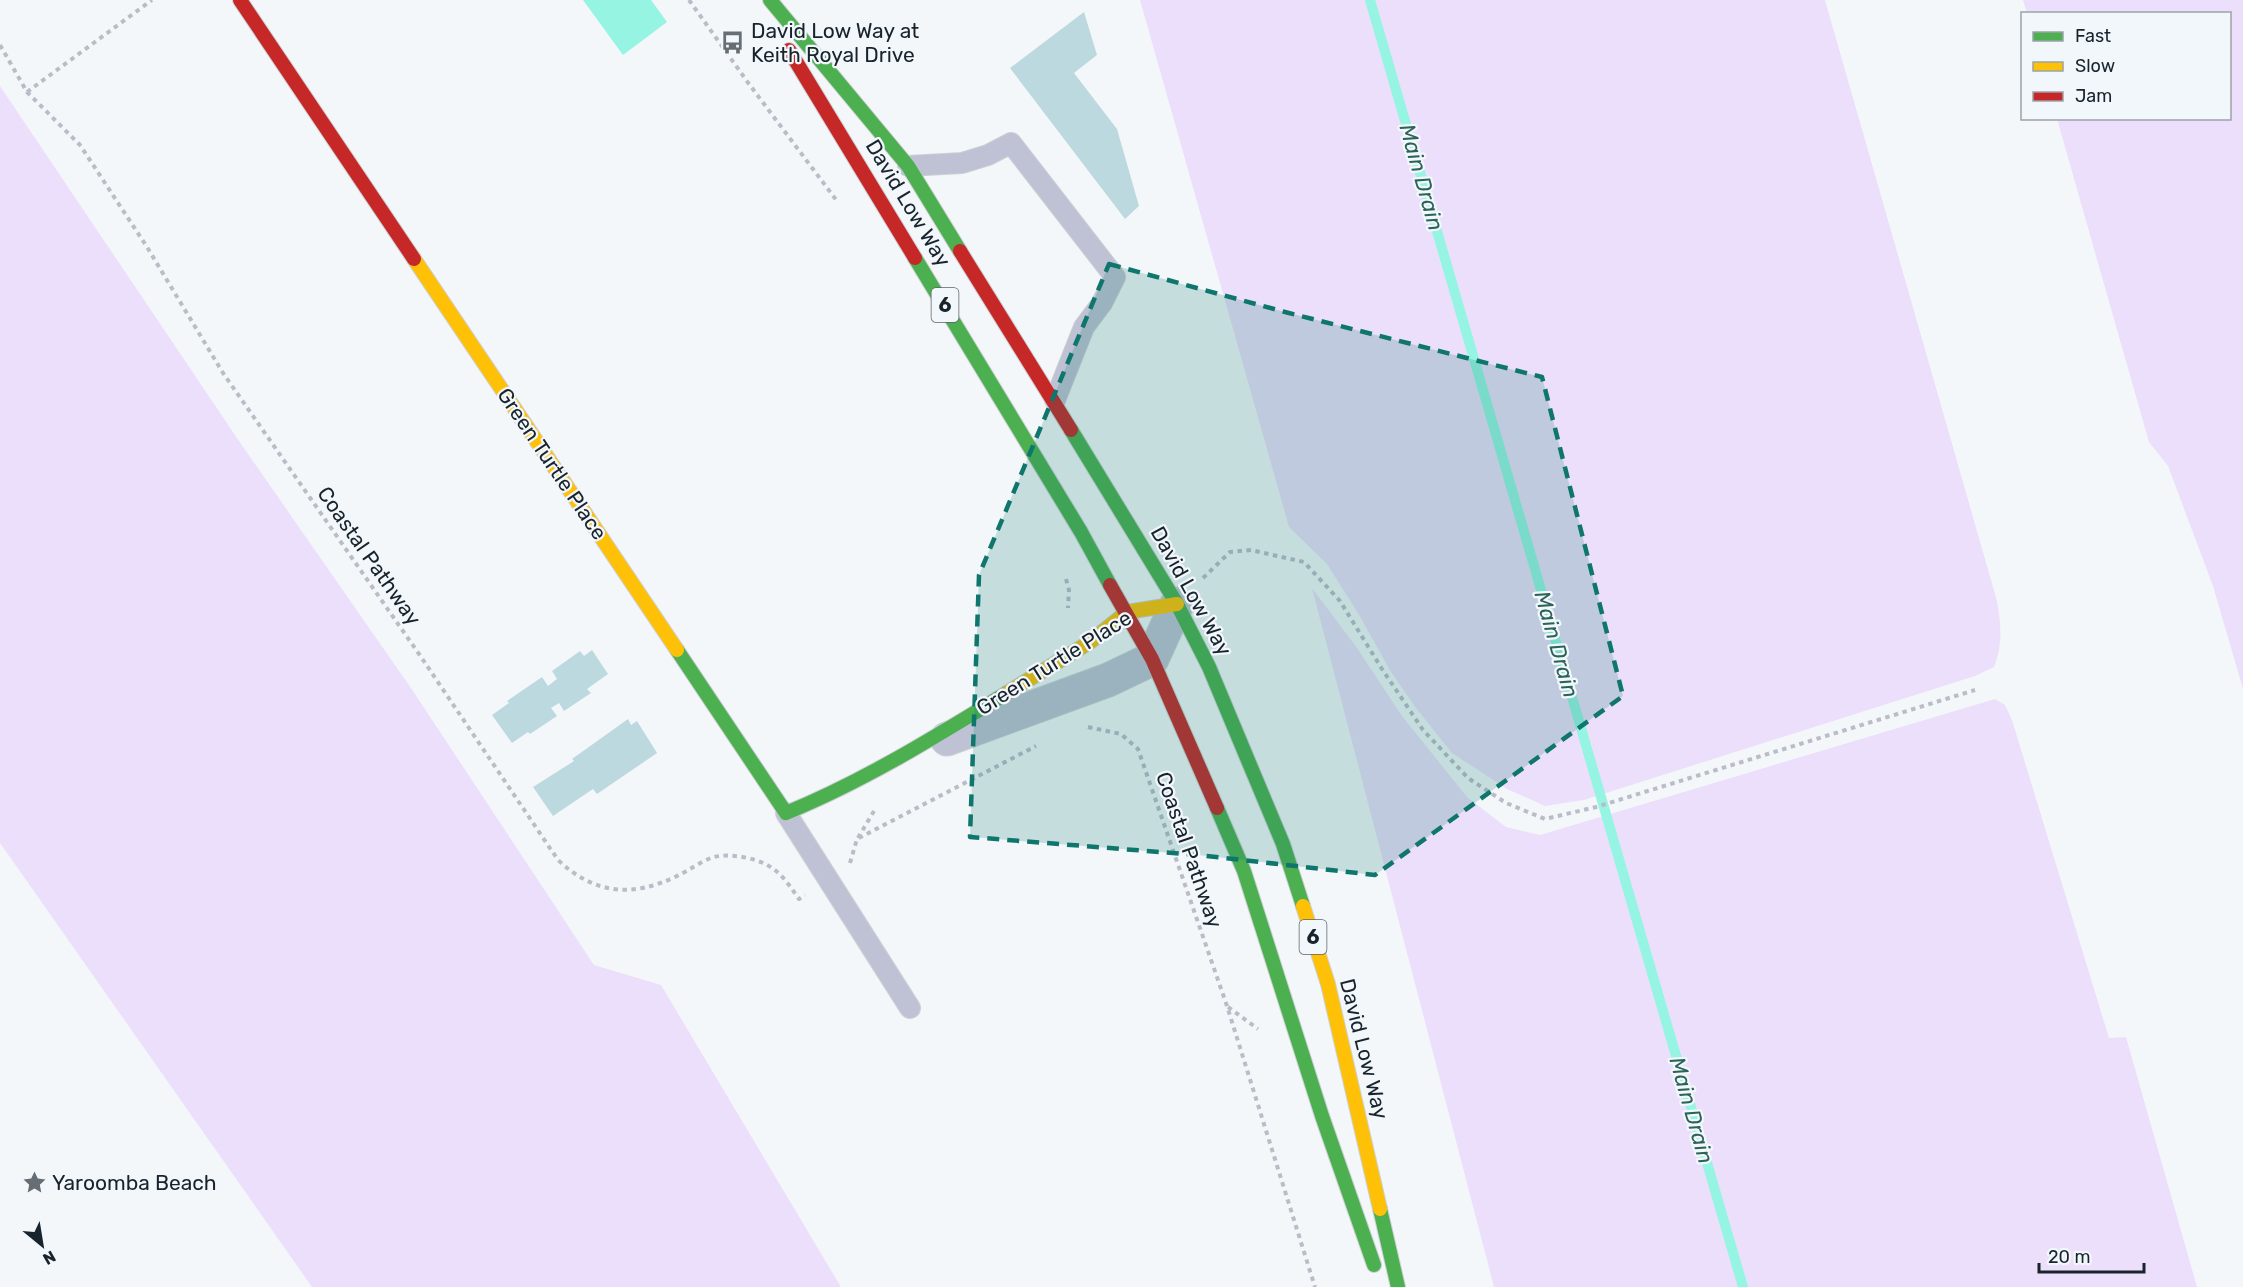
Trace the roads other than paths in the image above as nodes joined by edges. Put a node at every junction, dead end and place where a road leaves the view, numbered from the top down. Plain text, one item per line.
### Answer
1 (240, 0) edge
2 (758, 0) edge
3 (770, 0) edge
4 (908, 166) junction
5 (1055, 400) junction
6 (1177, 604) junction
7 (1127, 612) junction
8 (1152, 659) junction
9 (911, 752) junction
10 (786, 813) junction
11 (910, 1008) dead end
12 (1378, 1276) dead end
13 (1398, 1287) edge

1 - 10 main road, Green Turtle Place
2 - 7 main road, David Low Way / 6
3 - 4 main road, David Low Way / 6
4 - 5 main road, David Low Way / 6
4 - 5 lane
5 - 6 main road, David Low Way / 6
6 - 7 main road, Green Turtle Place
6 - 8 street, Green Turtle Place
6 - 13 main road, David Low Way / 6
7 - 8 main road, David Low Way / 6
7 - 9 main road, Green Turtle Place
8 - 9 street, Green Turtle Place
8 - 12 main road, David Low Way / 6
9 - 10 main road, Green Turtle Place
10 - 11 lane

